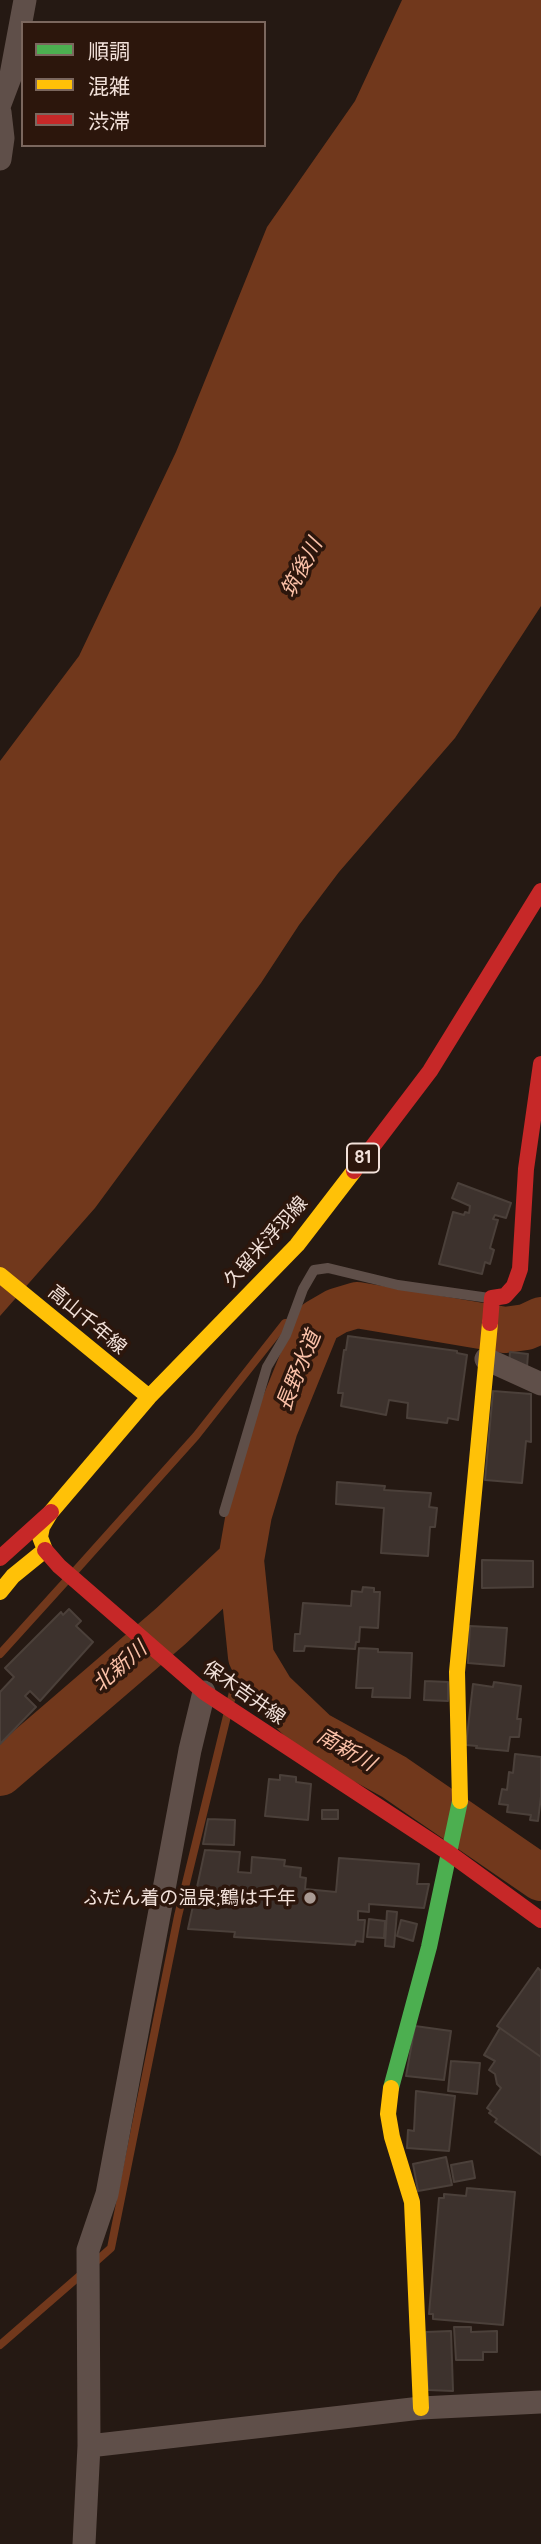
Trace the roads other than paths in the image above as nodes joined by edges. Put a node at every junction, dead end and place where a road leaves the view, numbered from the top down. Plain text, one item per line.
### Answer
1 (25, 0) edge
2 (21, 21) edge
3 (21, 21) edge
4 (0, 104) edge
5 (0, 112) edge
6 (0, 159) edge
7 (541, 891) edge
8 (541, 1064) edge
9 (0, 1275) edge
10 (492, 1298) junction
11 (486, 1355) junction
12 (541, 1384) edge
13 (149, 1397) junction
14 (224, 1511) dead end
15 (51, 1512) junction
16 (45, 1550) junction
17 (0, 1558) edge
18 (0, 1592) edge
19 (210, 1696) junction
20 (449, 1853) junction
21 (541, 1920) edge
22 (541, 2402) edge
23 (421, 2409) junction
24 (89, 2446) junction
25 (84, 2544) edge

1 - 3 street
2 - 4 street
5 - 6 street
7 - 13 main road, 久留米浮羽線 / 81
8 - 10 main road
9 - 13 main road, 高山千年線
10 - 11 main road
10 - 14 lane
11 - 12 street
11 - 20 main road
13 - 15 main road, 久留米浮羽線 / 81
15 - 16 main road, 久留米浮羽線 / 81
15 - 17 main road
16 - 18 main road
16 - 19 main road, 保木吉井線
19 - 20 main road, 保木吉井線
19 - 24 street
20 - 21 main road, 保木吉井線
20 - 23 main road
22 - 23 street
23 - 24 street
24 - 25 street

